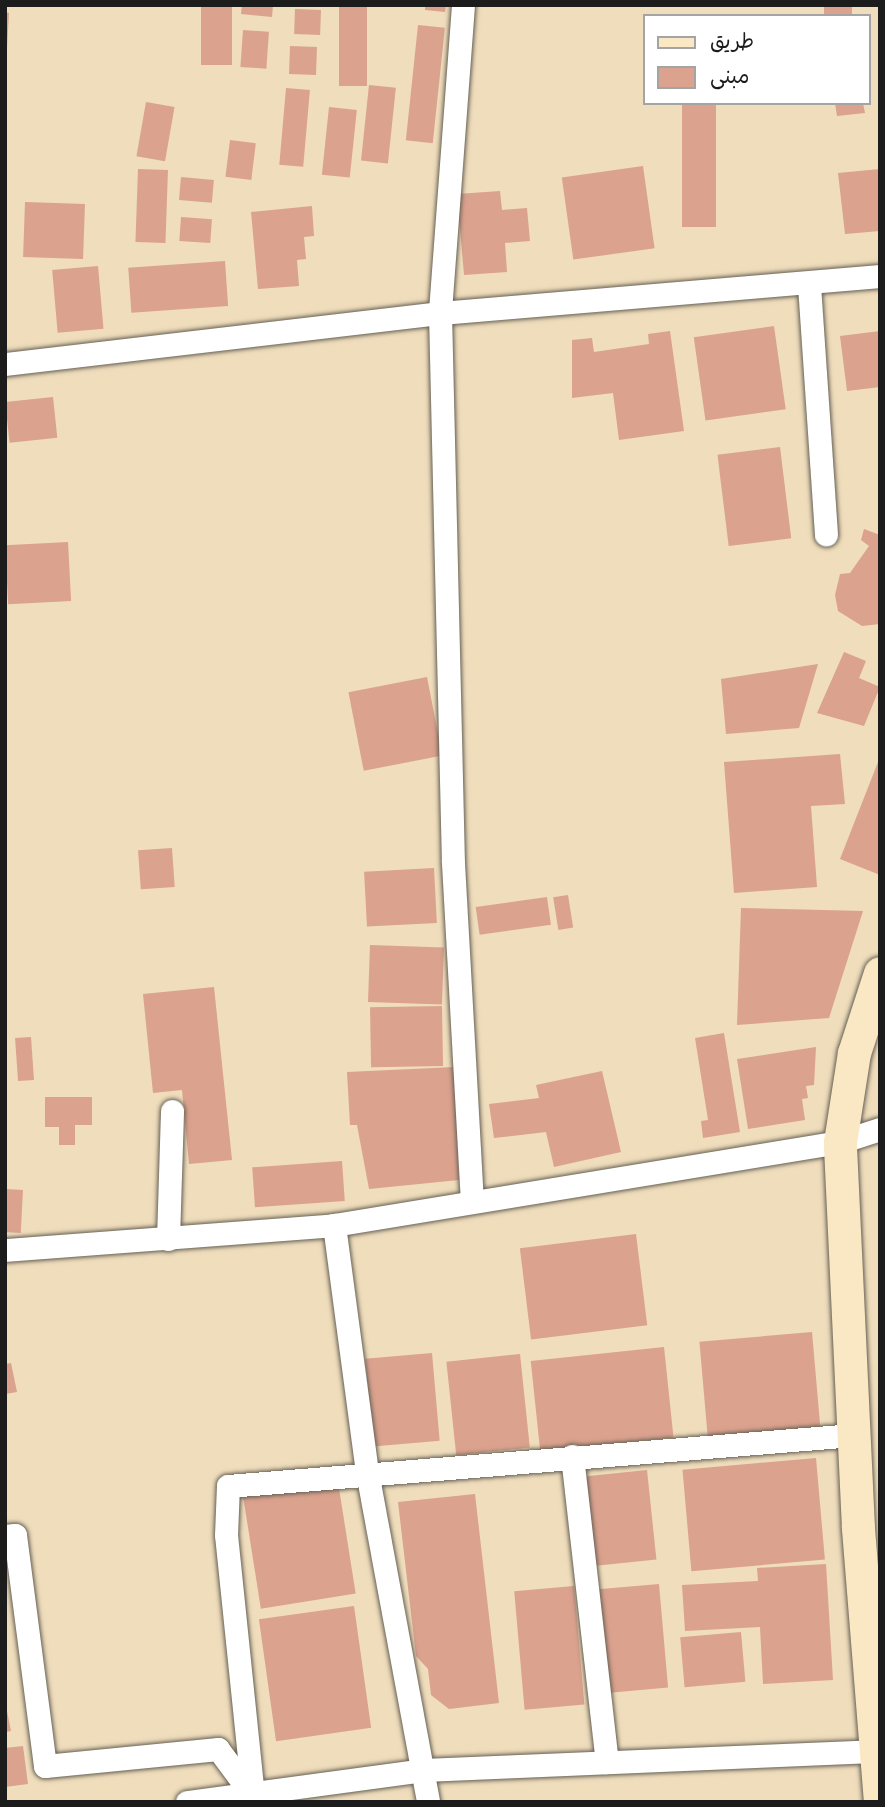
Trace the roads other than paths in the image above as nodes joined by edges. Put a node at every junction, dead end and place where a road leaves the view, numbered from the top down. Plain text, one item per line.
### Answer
1 (463, 5) edge
2 (880, 276) edge
3 (809, 285) junction
4 (440, 313) junction
5 (5, 364) edge
6 (826, 534) dead end
7 (880, 973) edge
8 (172, 1111) dead end
9 (880, 1129) edge
10 (839, 1142) junction
11 (472, 1199) junction
12 (334, 1225) junction
13 (168, 1239) junction
14 (5, 1250) edge
15 (852, 1435) junction
16 (572, 1456) junction
17 (367, 1472) junction
18 (5, 1536) edge
19 (877, 1752) edge
20 (607, 1762) junction
21 (423, 1770) junction
22 (253, 1797) junction
23 (187, 1802) edge
24 (428, 1802) edge
25 (880, 1802) edge

1 - 4 street
2 - 3 street
3 - 4 street
3 - 6 street
4 - 5 street
4 - 11 street
7 - 10 main road
8 - 13 street
9 - 10 street
10 - 11 street
10 - 15 main road
11 - 12 street
12 - 13 street
12 - 17 street
13 - 14 street
15 - 16 street
15 - 19 main road
16 - 17 street
16 - 20 street
17 - 21 street
17 - 22 street
18 - 22 street
19 - 20 street
19 - 25 main road
20 - 21 street
21 - 22 street
21 - 24 street
22 - 23 street

